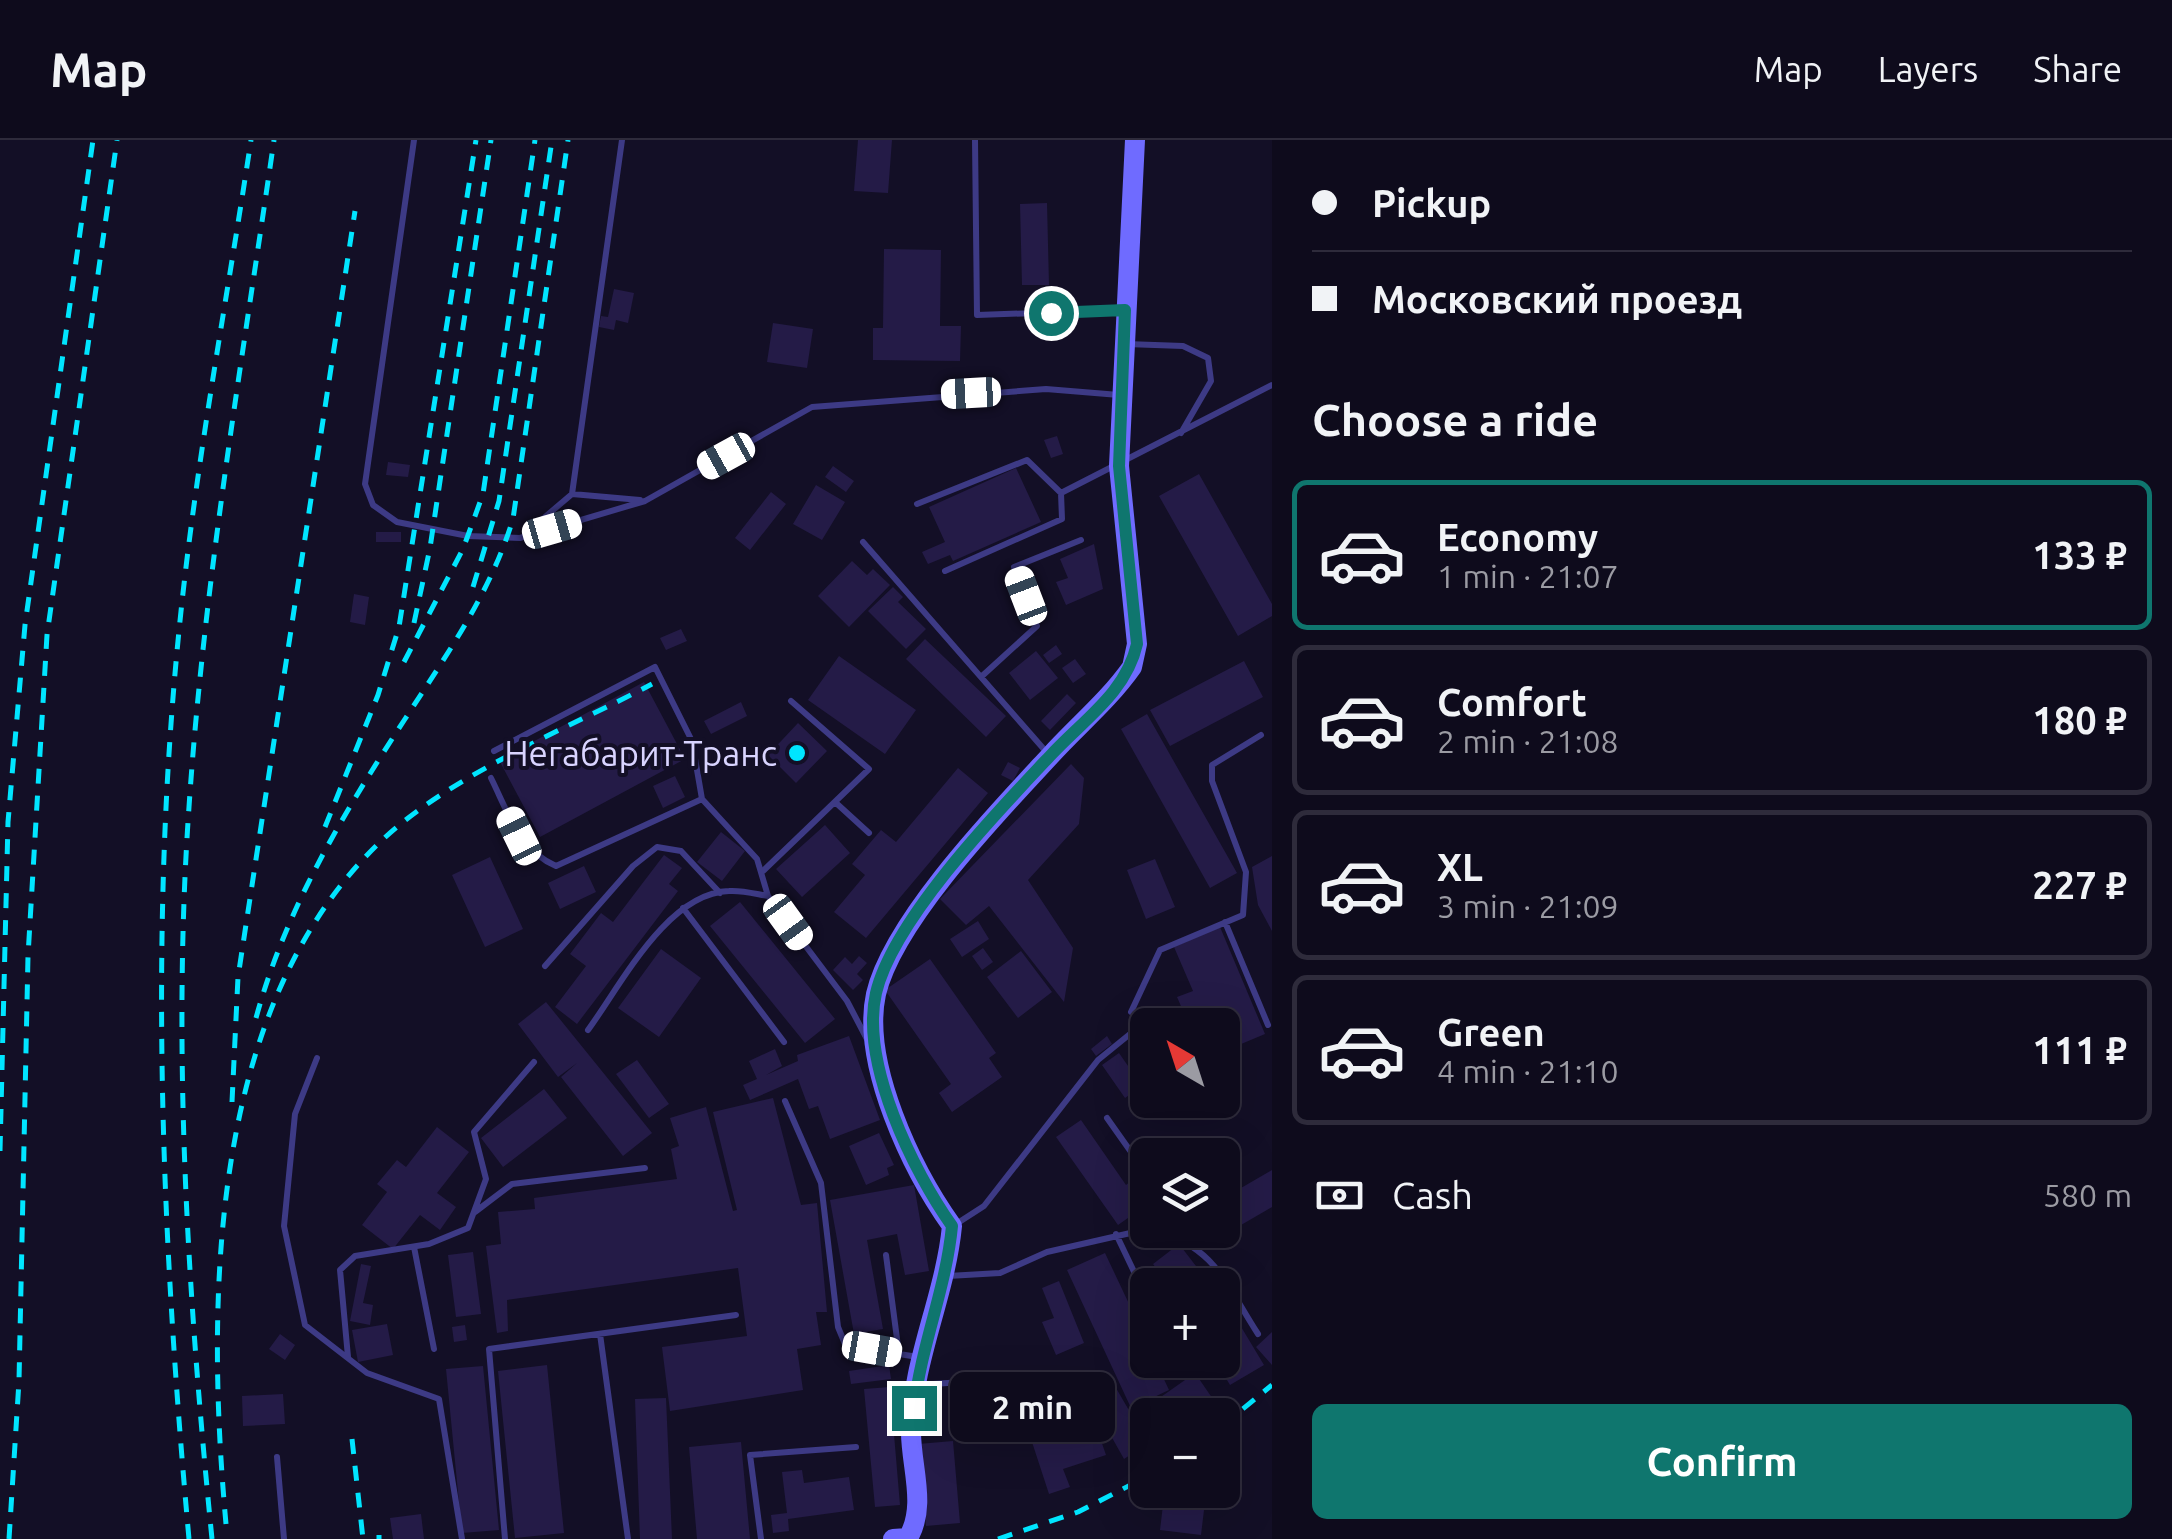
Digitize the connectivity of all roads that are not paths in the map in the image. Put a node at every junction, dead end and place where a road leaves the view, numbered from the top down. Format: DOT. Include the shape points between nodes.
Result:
graph roads {
  1 [pos="414,140"];
  2 [pos="622,140"];
  3 [pos="975,140"];
  4 [pos="1134,140"];
  5 [pos="1125,310"];
  6 [pos="1124,344"];
  7 [pos="1272,385"];
  8 [pos="1121,395"];
  9 [pos="1180,434"];
  10 [pos="1119,466"];
  11 [pos="1061,493"];
  12 [pos="572,494"];
  13 [pos="646,501"];
  14 [pos="917,504"];
  15 [pos="520,538"];
  16 [pos="1082,540"];
  17 [pos="863,542"];
  18 [pos="945,571"];
  19 [pos="981,677"];
  20 [pos="791,701"];
  21 [pos="1261,735"];
  22 [pos="494,751"];
  23 [pos="1050,756"];
  24 [pos="492,778"];
  25 [pos="702,799"];
  26 [pos="834,802"];
  27 [pos="869,833"];
  28 [pos="762,871"];
  29 [pos="720,893"];
  30 [pos="768,896"];
  31 [pos="683,908"];
  32 [pos="1225,922"];
  33 [pos="545,966"];
  34 [pos="1133,1008"];
  35 [pos="1268,1025"];
  36 [pos="588,1030"];
  37 [pos="1130,1034"];
  38 [pos="784,1042"];
  39 [pos="876,1056"];
  40 [pos="318,1058"];
  41 [pos="534,1062"];
  42 [pos="785,1101"];
  43 [pos="1106,1118"];
  44 [pos="1130,1151"];
  45 [pos="645,1168"];
  46 [pos="474,1212"];
  47 [pos="952,1226"];
  48 [pos="1130,1232"];
  49 [pos="1116,1234"];
  50 [pos="414,1247"];
  51 [pos="1198,1248"];
  52 [pos="886,1256"];
  53 [pos="1132,1268"];
  54 [pos="947,1276"];
  55 [pos="736,1315"];
  56 [pos="600,1334"];
  57 [pos="1258,1334"];
  58 [pos="434,1349"];
  59 [pos="909,1356"];
  60 [pos="348,1359"];
  61 [pos="1036,1376"];
  62 [pos="916,1385"];
  63 [pos="856,1447"];
  64 [pos="278,1457"];
  65 [pos="284,1539"];
  66 [pos="462,1539"];
  67 [pos="505,1539"];
  68 [pos="628,1539"];
  69 [pos="761,1539"];
  70 [pos="894,1539"];
  71 [pos="910,1539"];
  1 -- 15 [label="lane" via="365,484 373,505 397,522"];
  2 -- 12 [label="lane"];
  3 -- 5 [label="lane" via="977,315"];
  4 -- 5 [label="street"];
  5 -- 6 [label="street"];
  6 -- 8 [label="street"];
  6 -- 9 [label="lane" via="1183,346 1208,358 1211,381"];
  7 -- 9 [label="lane"];
  8 -- 10 [label="street"];
  8 -- 13 [label="lane" via="1046,389 812,407"];
  9 -- 10 [label="lane"];
  10 -- 11 [label="lane"];
  10 -- 23 [label="street" via="1137,644 1132,667"];
  11 -- 14 [label="lane" via="1027,460"];
  11 -- 18 [label="lane" via="1062,519"];
  12 -- 13 [label="lane"];
  12 -- 15 [label="lane"];
  13 -- 15 [label="lane"];
  16 -- 19 [label="lane" via="1014,567 1038,626"];
  17 -- 19 [label="lane"];
  19 -- 23 [label="lane"];
  20 -- 26 [label="lane" via="868,769"];
  21 -- 32 [label="lane" via="1212,765 1246,872 1243,914"];
  22 -- 25 [label="lane" via="654,667 692,742"];
  23 -- 39 [label="street" via="946,876 891,955 876,994"];
  24 -- 25 [label="lane" via="519,836 538,858 556,866"];
  25 -- 28 [label="lane"];
  26 -- 27 [label="lane"];
  26 -- 28 [label="lane"];
  28 -- 30 [label="lane"];
  29 -- 30 [label="lane"];
  29 -- 31 [label="lane"];
  29 -- 33 [label="lane" via="681,851 657,848 633,866"];
  30 -- 39 [label="lane" via="847,1001"];
  31 -- 36 [label="lane"];
  31 -- 38 [label="lane"];
  32 -- 34 [label="lane" via="1160,950"];
  32 -- 35 [label="lane"];
  37 -- 47 [label="lane" via="1098,1060 984,1206"];
  39 -- 47 [label="street" via="920,1181"];
  40 -- 60 [label="lane" via="296,1114 284,1226 305,1325"];
  41 -- 46 [label="lane" via="474,1132 486,1179"];
  42 -- 59 [label="lane" via="821,1183 845,1344"];
  43 -- 44 [label="lane"];
  45 -- 46 [label="lane" via="512,1184"];
  46 -- 50 [label="lane" via="468,1228"];
  47 -- 54 [label="street"];
  48 -- 49 [label="lane"];
  49 -- 53 [label="lane"];
  49 -- 54 [label="lane" via="1000,1273"];
  50 -- 58 [label="lane"];
  50 -- 60 [label="lane" via="355,1256 340,1270"];
  51 -- 57 [label="lane"];
  52 -- 59 [label="lane"];
  54 -- 59 [label="street"];
  55 -- 56 [label="lane"];
  56 -- 67 [label="lane" via="489,1350"];
  56 -- 68 [label="lane"];
  59 -- 62 [label="street"];
  60 -- 66 [label="lane" via="367,1373 440,1399"];
  61 -- 62 [label="lane"];
  62 -- 71 [label="street" via="918,1507"];
  63 -- 69 [label="lane" via="750,1455"];
  64 -- 65 [label="lane"];
  70 -- 71 [label="street"];
}
